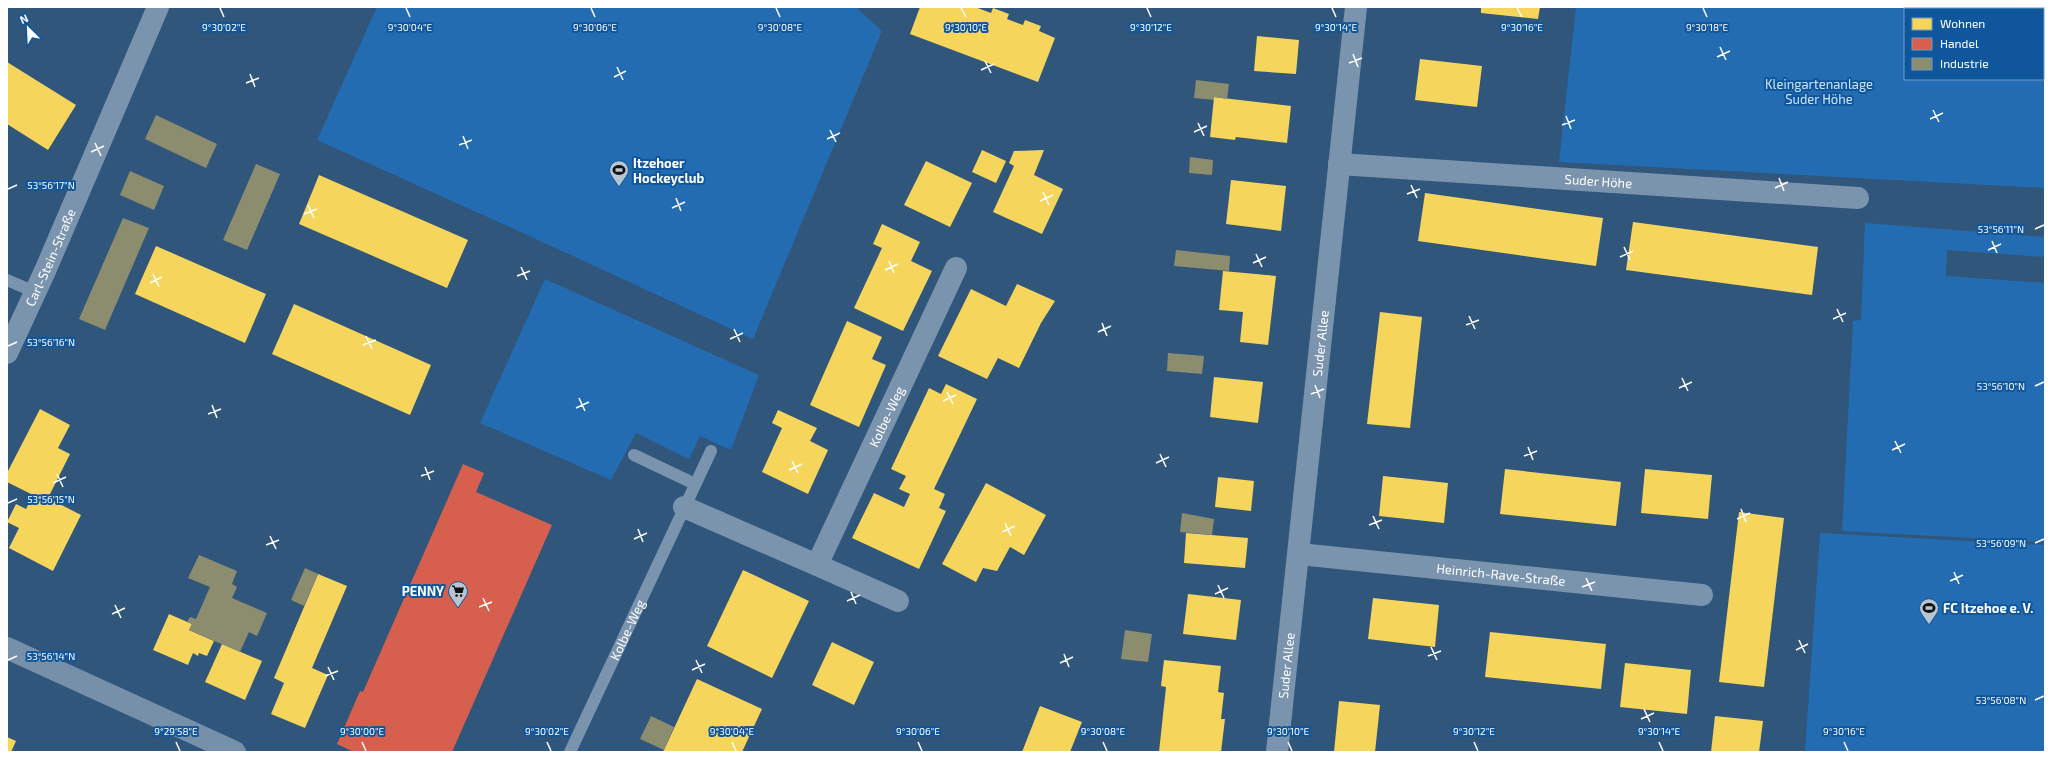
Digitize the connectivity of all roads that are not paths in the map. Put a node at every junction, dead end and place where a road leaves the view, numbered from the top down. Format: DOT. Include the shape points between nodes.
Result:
graph roads {
  1 [pos="158,7"];
  2 [pos="1356,7"];
  3 [pos="1339,164"];
  4 [pos="1858,198"];
  5 [pos="956,268"];
  6 [pos="7,280"];
  7 [pos="35,292"];
  8 [pos="7,353"];
  9 [pos="710,451"];
  10 [pos="634,454"];
  11 [pos="695,484"];
  12 [pos="684,507"];
  13 [pos="1299,554"];
  14 [pos="817,565"];
  15 [pos="1702,595"];
  16 [pos="898,601"];
  17 [pos="7,648"];
  18 [pos="234,752"];
  19 [pos="570,752"];
  20 [pos="1277,752"];
  1 -- 7 [label="street, Carl-Stein-Straße"];
  2 -- 3 [label="street, Suder Allee"];
  3 -- 4 [label="street, Suder Höhe"];
  3 -- 13 [label="street, Suder Allee"];
  5 -- 14 [label="street, Kolbe-Weg"];
  6 -- 7 [label="lane"];
  7 -- 8 [label="street, Carl-Stein-Straße"];
  9 -- 11 [label="lane, Kolbe-Weg"];
  10 -- 11 [label="lane"];
  11 -- 12 [label="lane, Kolbe-Weg"];
  12 -- 14 [label="street"];
  12 -- 19 [label="lane, Kolbe-Weg"];
  13 -- 15 [label="street, Heinrich-Rave-Straße"];
  13 -- 20 [label="street, Suder Allee"];
  14 -- 16 [label="street"];
  17 -- 18 [label="street"];
}
